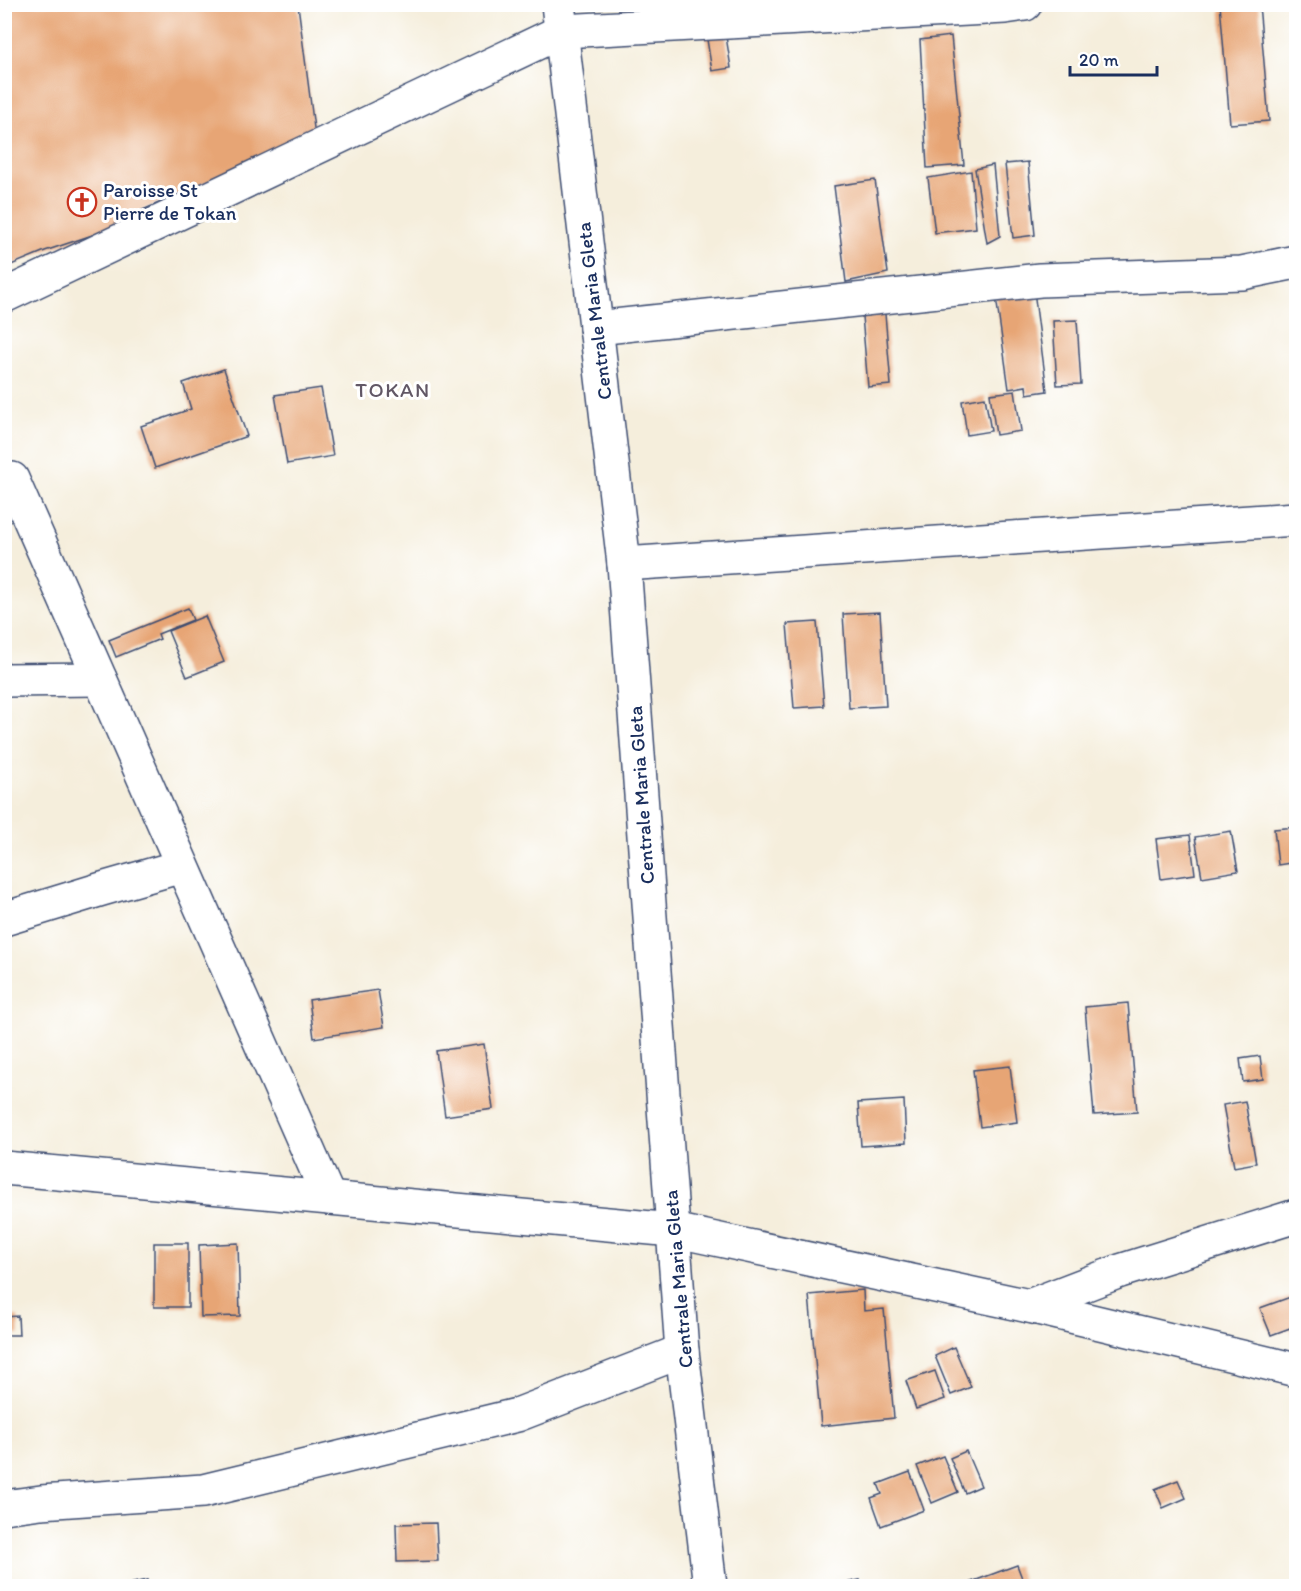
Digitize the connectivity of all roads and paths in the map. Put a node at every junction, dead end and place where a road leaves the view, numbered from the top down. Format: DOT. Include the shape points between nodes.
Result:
graph roads {
  1 [pos="1025,4"];
  2 [pos="560,18"];
  3 [pos="1296,262"];
  4 [pos="4,296"];
  5 [pos="596,328"];
  6 [pos="12,479"];
  7 [pos="1296,519"];
  8 [pos="624,564"];
  9 [pos="4,680"];
  10 [pos="100,680"];
  11 [pos="182,866"];
  12 [pos="4,919"];
  13 [pos="4,1168"];
  14 [pos="329,1198"];
  15 [pos="1296,1216"];
  16 [pos="673,1230"];
  17 [pos="1029,1306"];
  18 [pos="682,1351"];
  19 [pos="1296,1370"];
  20 [pos="4,1507"];
  21 [pos="710,1587"];
  1 -- 2 [label="street" via="993,8"];
  2 -- 4 [label="street"];
  2 -- 5 [label="street, Centrale Maria Gleta"];
  3 -- 5 [label="street" via="1242,273 1040,280"];
  5 -- 8 [label="street, Centrale Maria Gleta"];
  6 -- 10 [label="street"];
  7 -- 8 [label="street"];
  8 -- 16 [label="street, Centrale Maria Gleta"];
  9 -- 10 [label="street"];
  10 -- 11 [label="street"];
  11 -- 12 [label="street"];
  11 -- 14 [label="street"];
  13 -- 14 [label="street"];
  14 -- 16 [label="street"];
  15 -- 17 [label="street" via="1120,1271"];
  16 -- 17 [label="street"];
  16 -- 18 [label="street, Centrale Maria Gleta"];
  17 -- 19 [label="street"];
  18 -- 20 [label="street" via="517,1415 203,1491"];
  18 -- 21 [label="street, Centrale Maria Gleta"];
}
